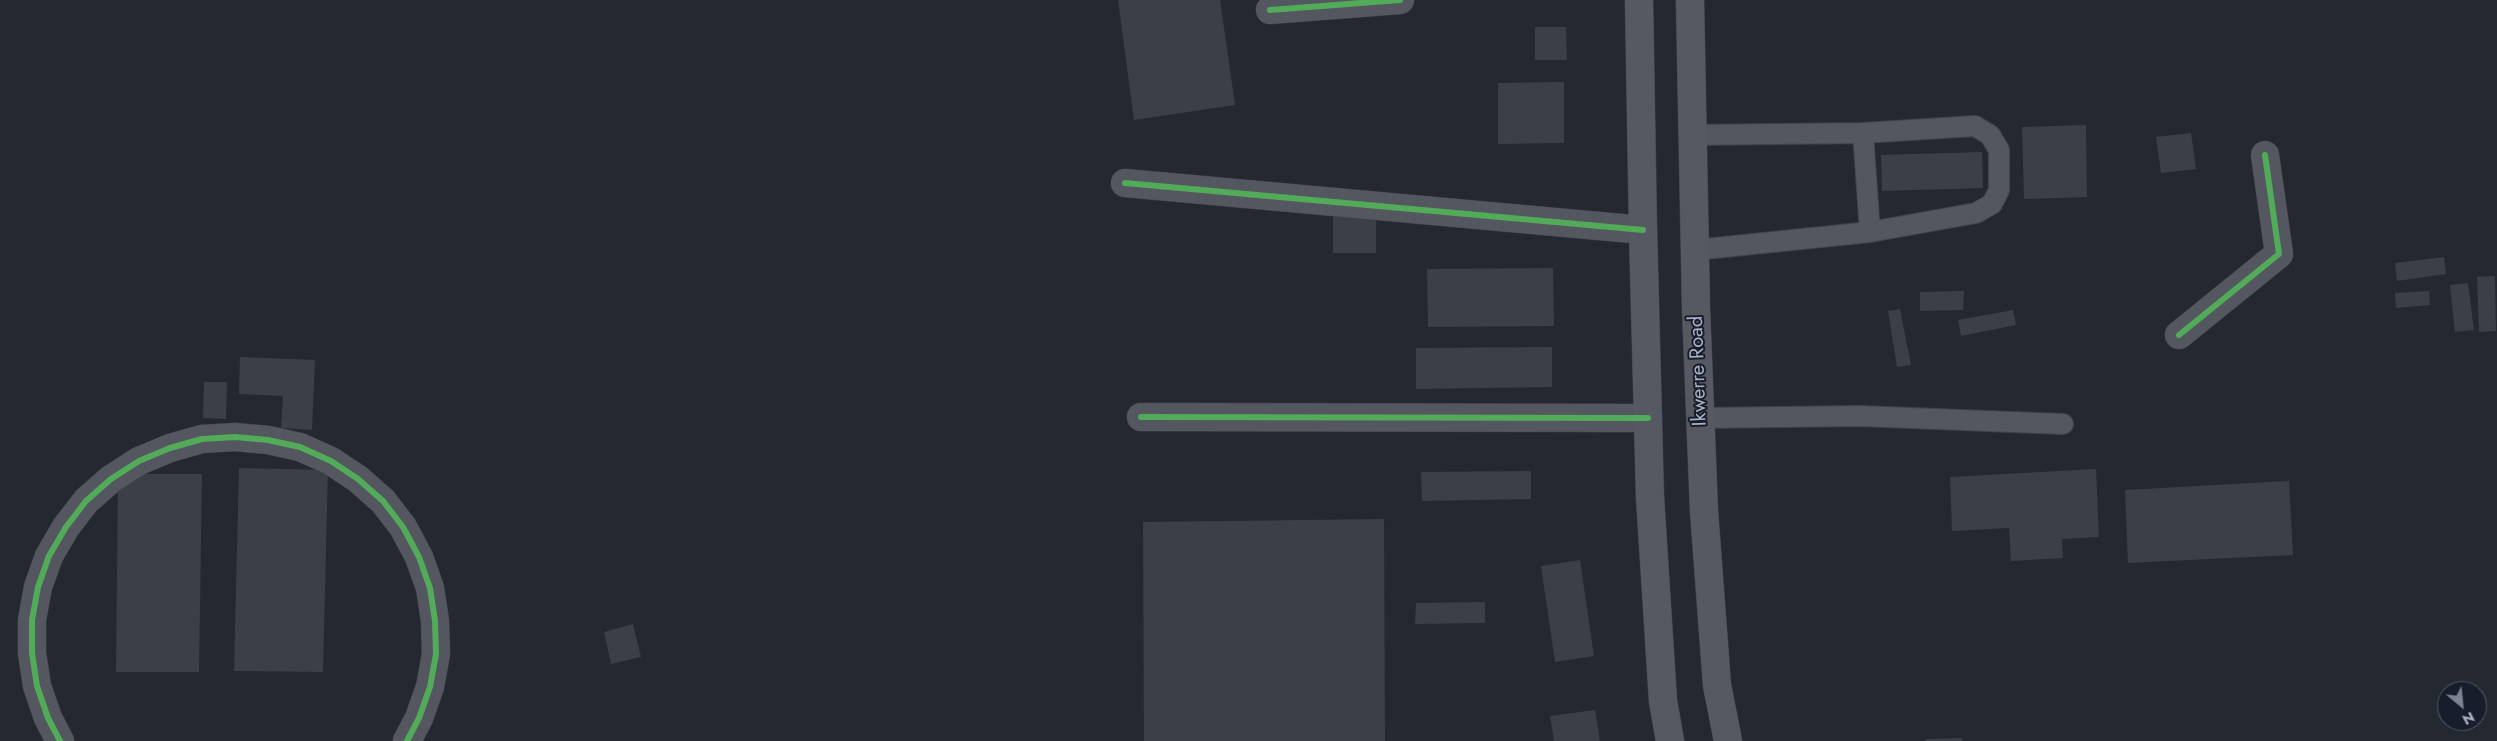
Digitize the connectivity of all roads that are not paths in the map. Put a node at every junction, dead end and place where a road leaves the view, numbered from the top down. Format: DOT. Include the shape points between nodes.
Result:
graph roads {
  1 [pos="1400,0"];
  2 [pos="1639,0"];
  3 [pos="1690,0"];
  4 [pos="1270,10"];
  5 [pos="1863,132"];
  6 [pos="1692,134"];
  7 [pos="2266,155"];
  8 [pos="1126,182"];
  9 [pos="1642,230"];
  10 [pos="1870,232"];
  11 [pos="1695,250"];
  12 [pos="2179,335"];
  13 [pos="1141,417"];
  14 [pos="1648,418"];
  15 [pos="1701,418"];
  16 [pos="2063,424"];
  17 [pos="60,741"];
  18 [pos="407,741"];
  19 [pos="1670,741"];
  20 [pos="1728,741"];
  1 -- 4 [label="street"];
  2 -- 9 [label="main road"];
  3 -- 6 [label="main road, Ikwerre Road"];
  5 -- 6 [label="lane"];
  5 -- 10 [label="lane"];
  5 -- 10 [label="lane" via="1975,126 1990,135 1999,150 2000,190 1992,204 1976,213"];
  6 -- 11 [label="main road, Ikwerre Road"];
  7 -- 12 [label="street" via="2279,254"];
  8 -- 9 [label="street"];
  9 -- 14 [label="main road"];
  10 -- 11 [label="lane"];
  11 -- 15 [label="main road, Ikwerre Road"];
  13 -- 14 [label="street"];
  14 -- 19 [label="main road" via="1663,701"];
  15 -- 16 [label="lane" via="1860,416"];
  15 -- 20 [label="main road, Ikwerre Road" via="1704,511 1717,685"];
  17 -- 18 [label="street" via="37,686 32,620 38,587 66,527 86,501 139,461 170,448 202,440 235,437 268,440 300,448 331,461 383,501 403,527 430,588 436,654 430,687"];
}
